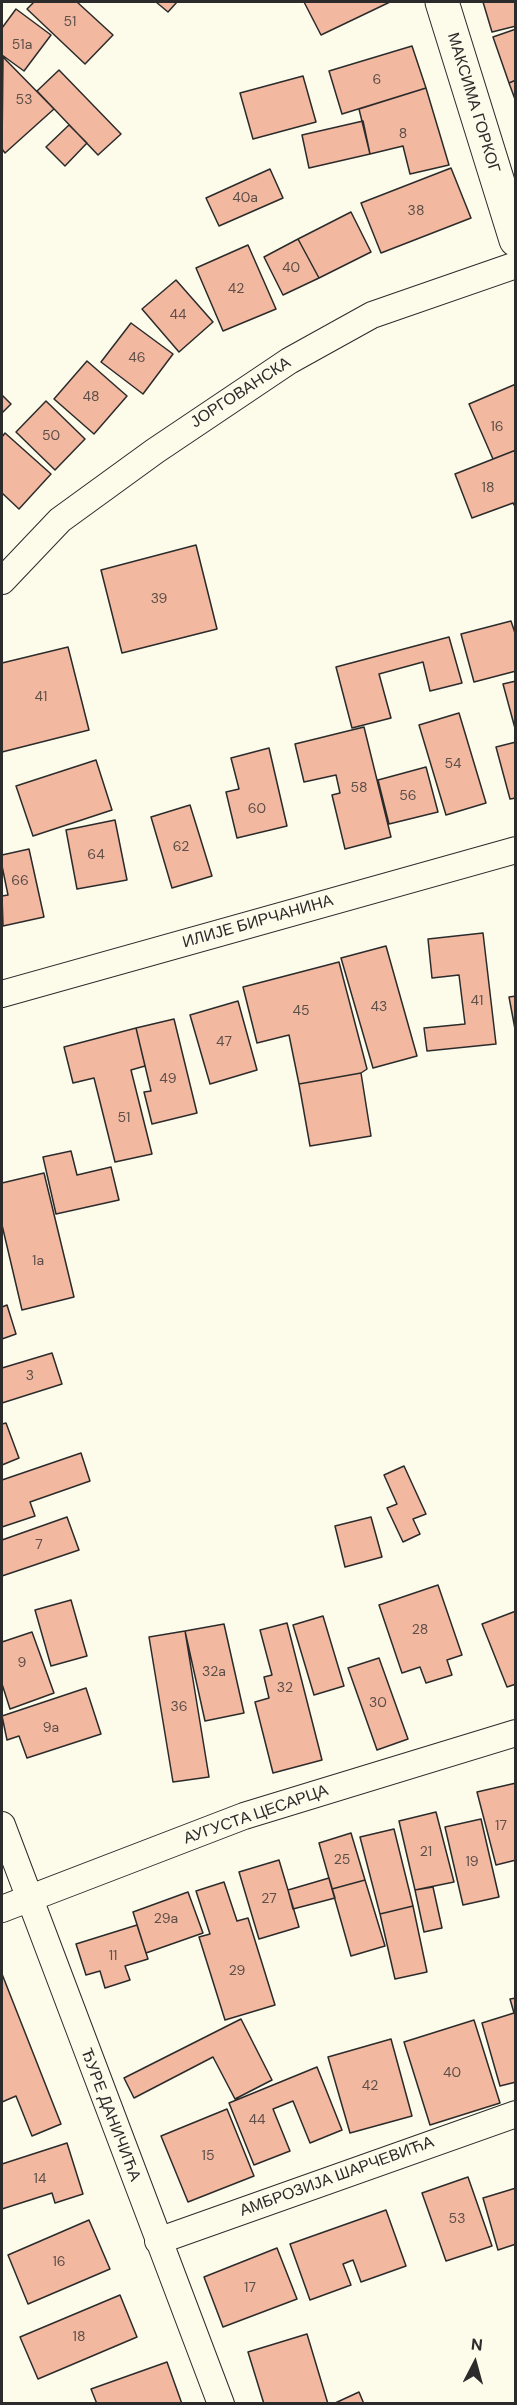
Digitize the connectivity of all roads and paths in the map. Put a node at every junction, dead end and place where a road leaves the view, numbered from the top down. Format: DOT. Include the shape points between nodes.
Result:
graph roads {
  1 [pos="442,2"];
  2 [pos="516,240"];
  3 [pos="516,265"];
  4 [pos="2,581"];
  5 [pos="516,850"];
  6 [pos="2,994"];
  7 [pos="516,1733"];
  8 [pos="2,1825"];
  9 [pos="28,1900"];
  10 [pos="2,1909"];
  11 [pos="516,2114"];
  12 [pos="158,2241"];
  13 [pos="221,2403"];
  1 -- 2 [label="street, МАКСИМА ГОРКОГ"];
  3 -- 4 [label="street, ЈОРГОВАНСКА" via="372,315 289,361 174,437 60,520"];
  5 -- 6 [label="street, ИЛИЈЕ БИРЧАНИНА"];
  7 -- 9 [label="street, АУГУСТА ЦЕСАРЦА" via="244,1816"];
  8 -- 9 [label="street, ЂУРЕ ДАНИЧИЋА"];
  9 -- 10 [label="street, АУГУСТА ЦЕСАРЦА"];
  9 -- 12 [label="street, ЂУРЕ ДАНИЧИЋА"];
  11 -- 12 [label="street, АМБРОЗИЈА ШАРЧЕВИЋА"];
  12 -- 13 [label="street, ЂУРЕ ДАНИЧИЋА"];
}
